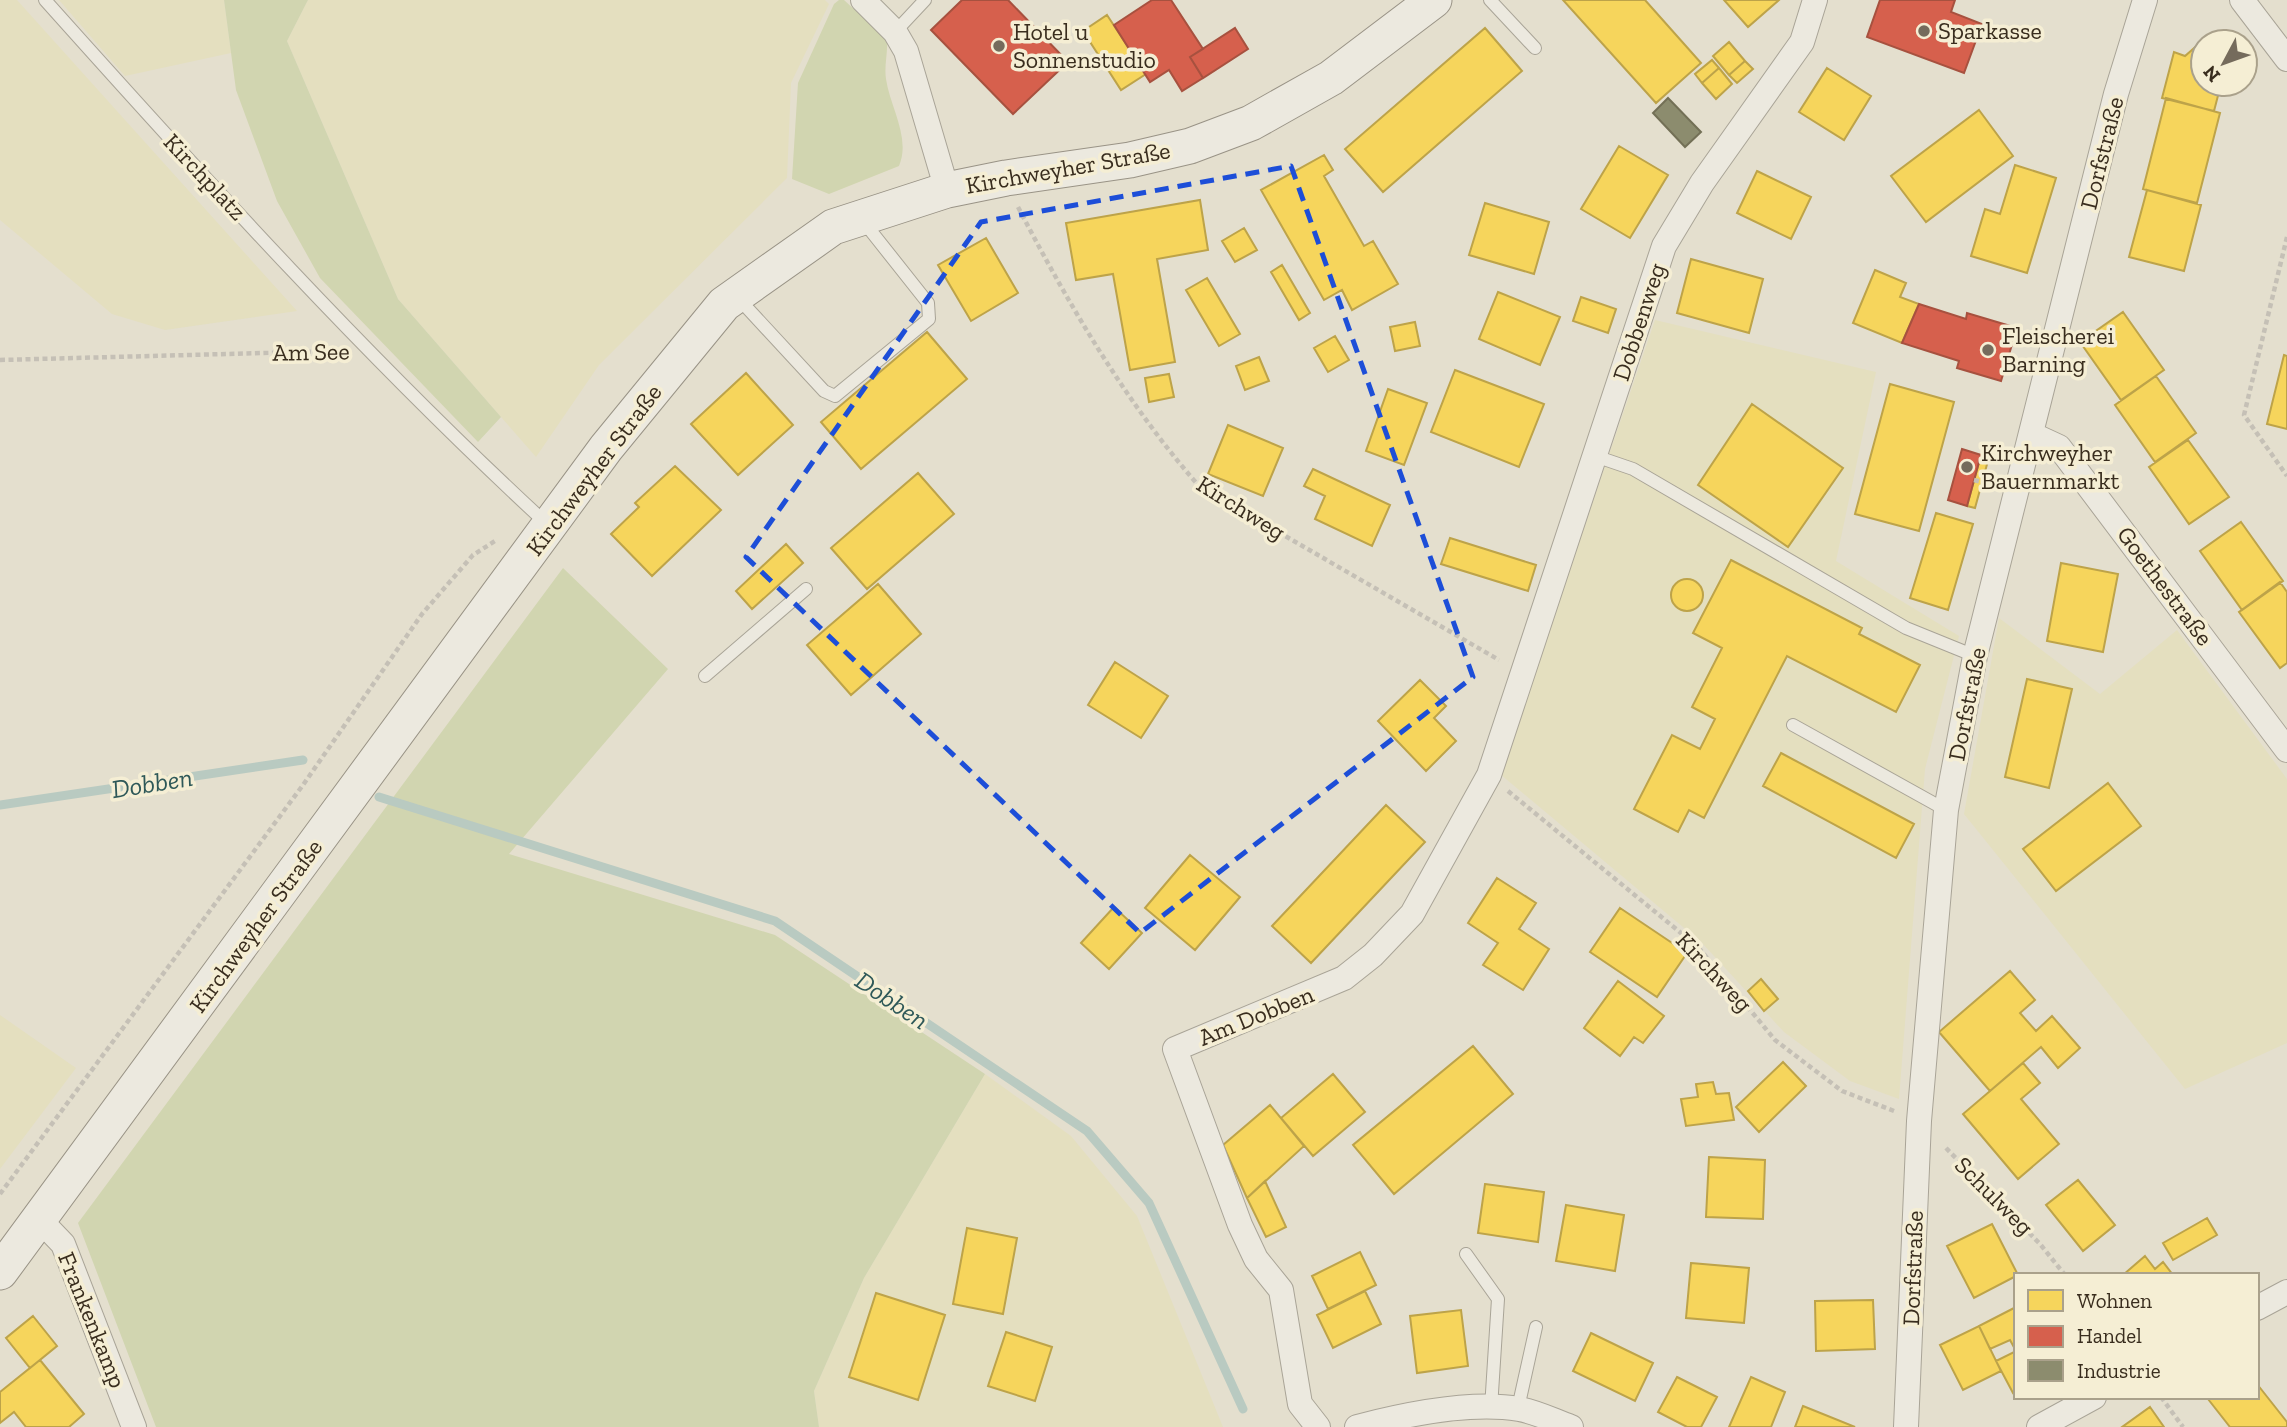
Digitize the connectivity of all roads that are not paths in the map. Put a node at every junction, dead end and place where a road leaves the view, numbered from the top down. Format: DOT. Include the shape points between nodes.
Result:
graph roads {
  1 [pos="45,0"];
  2 [pos="863,0"];
  3 [pos="925,0"];
  4 [pos="1434,0"];
  5 [pos="1490,0"];
  6 [pos="1815,0"];
  7 [pos="2145,0"];
  8 [pos="2242,0"];
  9 [pos="895,32"];
  10 [pos="1535,48"];
  11 [pos="2287,59"];
  12 [pos="947,190"];
  13 [pos="861,219"];
  14 [pos="735,296"];
  15 [pos="369,351"];
  16 [pos="2033,435"];
  17 [pos="1595,456"];
  18 [pos="539,517"];
  19 [pos="806,589"];
  20 [pos="1975,656"];
  21 [pos="1524,675"];
  22 [pos="705,677"];
  23 [pos="1793,725"];
  24 [pos="2287,750"];
  25 [pos="1946,810"];
  26 [pos="39,1219"];
  27 [pos="1466,1254"];
  28 [pos="0,1272"];
  29 [pos="2287,1292"];
  30 [pos="2259,1307"];
  31 [pos="1536,1327"];
  32 [pos="2090,1399"];
  33 [pos="1491,1408"];
  34 [pos="1518,1408"];
  35 [pos="134,1427"];
  36 [pos="1318,1427"];
  37 [pos="1357,1427"];
  38 [pos="1571,1427"];
  39 [pos="1906,1427"];
  40 [pos="2039,1427"];
  1 -- 15 [label="lane, Kirchplatz"];
  2 -- 9 [label="street"];
  3 -- 9 [label="lane"];
  4 -- 12 [label="main road, Kirchweyher Straße" via="1331,78 1251,123 1190,146 1009,197"];
  5 -- 10 [label="lane"];
  6 -- 17 [label="street, Dobbenweg" via="1802,42 1702,183 1664,246"];
  7 -- 16 [label="street, Dorfstraße" via="2116,94"];
  8 -- 11 [label="street"];
  9 -- 12 [label="street" via="906,51"];
  12 -- 13 [label="main road, Kirchweyher Straße"];
  13 -- 14 [label="main road, Kirchweyher Straße" via="833,227"];
  13 -- 14 [label="lane" via="928,303 929,319 835,396 824,391"];
  14 -- 18 [label="main road, Kirchweyher Straße" via="606,448"];
  15 -- 18 [label="lane, Am See"];
  16 -- 20 [label="street, Dorfstraße"];
  16 -- 24 [label="street, Goethestraße" via="2059,447"];
  17 -- 20 [label="lane" via="1633,469 1906,628"];
  17 -- 21 [label="street, Dobbenweg"];
  18 -- 26 [label="main road, Kirchweyher Straße"];
  19 -- 22 [label="lane"];
  20 -- 25 [label="street, Dorfstraße"];
  21 -- 36 [label="street, Am Dobben" via="1489,775 1412,914 1344,978 1175,1049 1240,1226 1256,1259 1281,1290 1300,1404"];
  23 -- 25 [label="lane"];
  25 -- 39 [label="street, Dorfstraße" via="1919,1121"];
  26 -- 28 [label="main road, Kirchweyher Straße"];
  26 -- 35 [label="street, Frankenkamp" via="63,1244"];
  27 -- 33 [label="lane" via="1498,1299"];
  29 -- 30 [label="street"];
  31 -- 34 [label="lane"];
  32 -- 40 [label="street"];
  33 -- 34 [label="street"];
  33 -- 37 [label="street" via="1388,1419"];
  34 -- 38 [label="street"];
}
